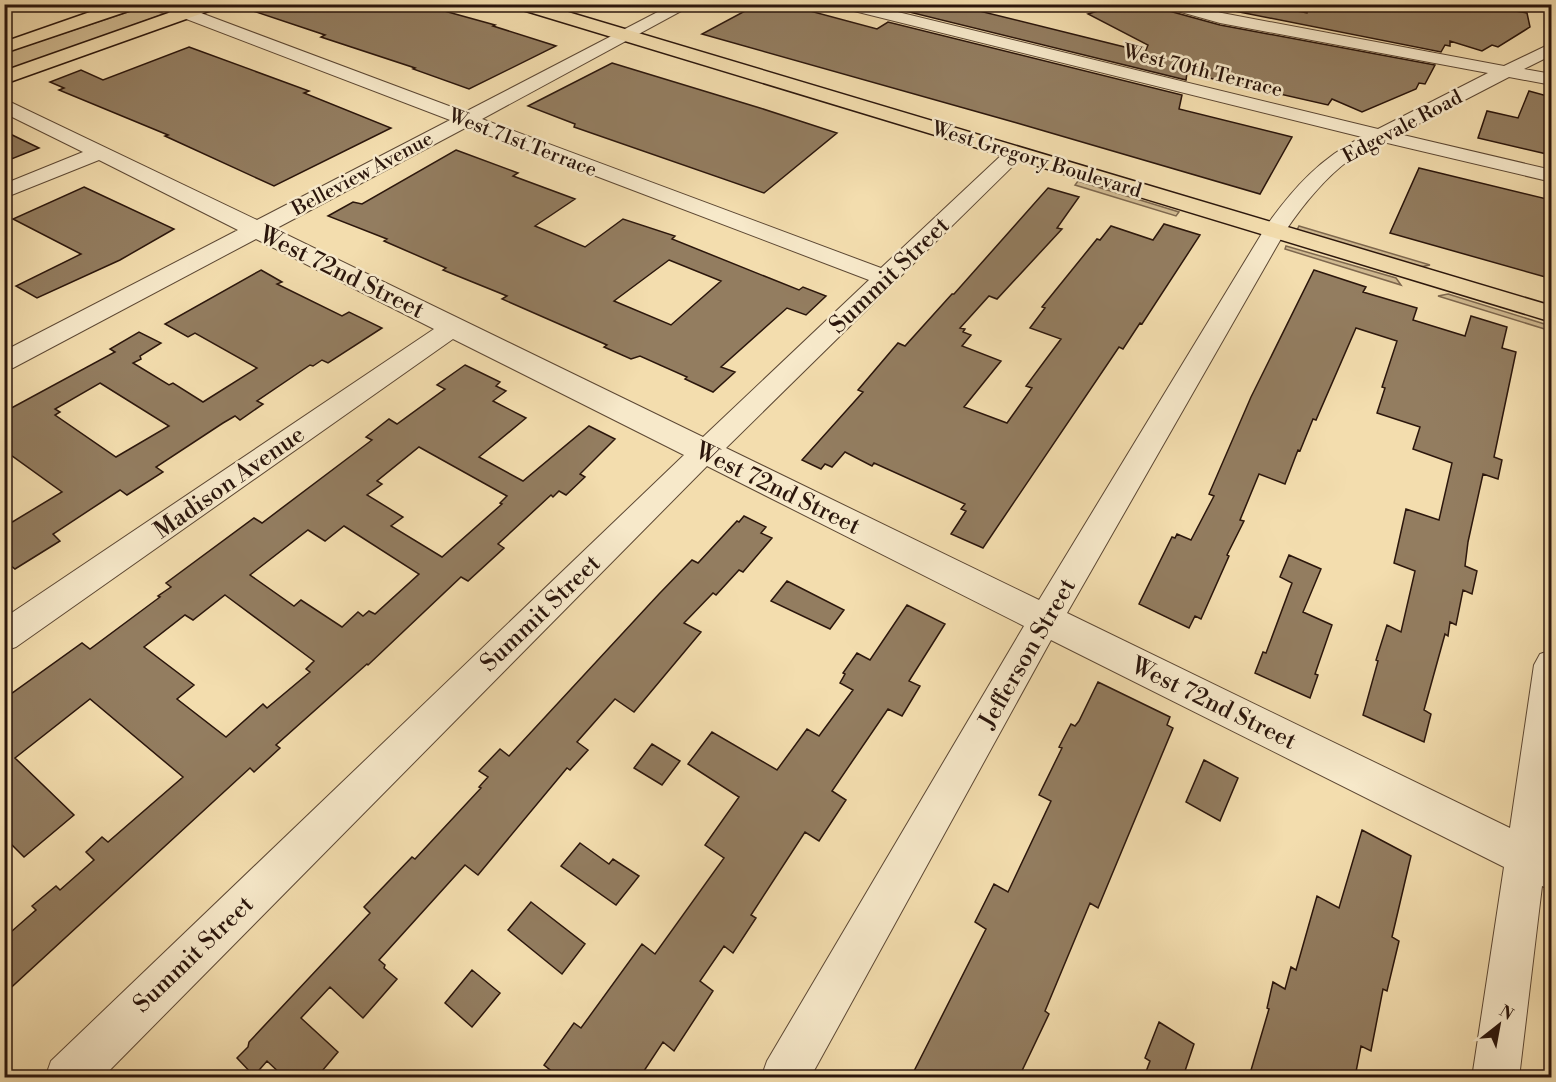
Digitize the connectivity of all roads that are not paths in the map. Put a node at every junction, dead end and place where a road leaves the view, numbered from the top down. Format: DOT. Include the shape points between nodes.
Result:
graph roads {
  1 [pos="131,4"];
  2 [pos="161,4"];
  3 [pos="211,4"];
  4 [pos="522,4"];
  5 [pos="686,4"];
  6 [pos="844,4"];
  7 [pos="1169,4"];
  8 [pos="185,14"];
  9 [pos="624,36"];
  10 [pos="4,48"];
  11 [pos="1551,48"];
  12 [pos="1509,71"];
  13 [pos="4,78"];
  14 [pos="1551,80"];
  15 [pos="4,105"];
  16 [pos="464,120"];
  17 [pos="1381,136"];
  18 [pos="98,153"];
  19 [pos="1015,153"];
  20 [pos="1551,176"];
  21 [pos="4,192"];
  22 [pos="255,229"];
  23 [pos="1275,230"];
  24 [pos="886,278"];
  25 [pos="1551,314"];
  26 [pos="453,327"];
  27 [pos="4,362"];
  28 [pos="704,452"];
  29 [pos="1046,620"];
  30 [pos="4,636"];
  31 [pos="1551,665"];
  32 [pos="1538,864"];
  33 [pos="68,1077"];
  34 [pos="784,1077"];
  35 [pos="1495,1077"];
  1 -- 10 [label="main road"];
  2 -- 8 [label="street, West 71st Terrace"];
  3 -- 8 [label="main road"];
  4 -- 9 [label="main road, West Gregory Boulevard"];
  5 -- 9 [label="street, Belleview Avenue"];
  6 -- 17 [label="street, West 70th Terrace"];
  7 -- 12 [label="street" via="1220,18"];
  8 -- 13 [label="main road"];
  8 -- 16 [label="street, West 71st Terrace"];
  9 -- 16 [label="street, Belleview Avenue"];
  9 -- 19 [label="main road, West Gregory Boulevard"];
  11 -- 12 [label="street, Edgevale Road"];
  12 -- 14 [label="street"];
  12 -- 17 [label="street, Edgevale Road"];
  15 -- 18 [label="street, West 72nd Street"];
  16 -- 22 [label="street, Belleview Avenue"];
  16 -- 24 [label="street, West 71st Terrace"];
  17 -- 20 [label="street, West 70th Terrace"];
  17 -- 23 [label="street, Edgevale Road" via="1343,155 1318,176"];
  18 -- 21 [label="street"];
  18 -- 22 [label="street, West 72nd Street"];
  19 -- 23 [label="main road, West Gregory Boulevard"];
  19 -- 24 [label="street, Summit Street"];
  22 -- 26 [label="street, West 72nd Street"];
  22 -- 27 [label="street, Belleview Avenue"];
  23 -- 25 [label="main road, West Gregory Boulevard"];
  23 -- 29 [label="street, Jefferson Street"];
  24 -- 28 [label="street, Summit Street"];
  26 -- 28 [label="street, West 72nd Street"];
  26 -- 30 [label="street, Madison Avenue"];
  28 -- 29 [label="street, West 72nd Street"];
  28 -- 33 [label="street, Summit Street"];
  29 -- 32 [label="street, West 72nd Street"];
  29 -- 34 [label="street, Jefferson Street"];
  31 -- 32 [label="street"];
  32 -- 35 [label="street"];
}
